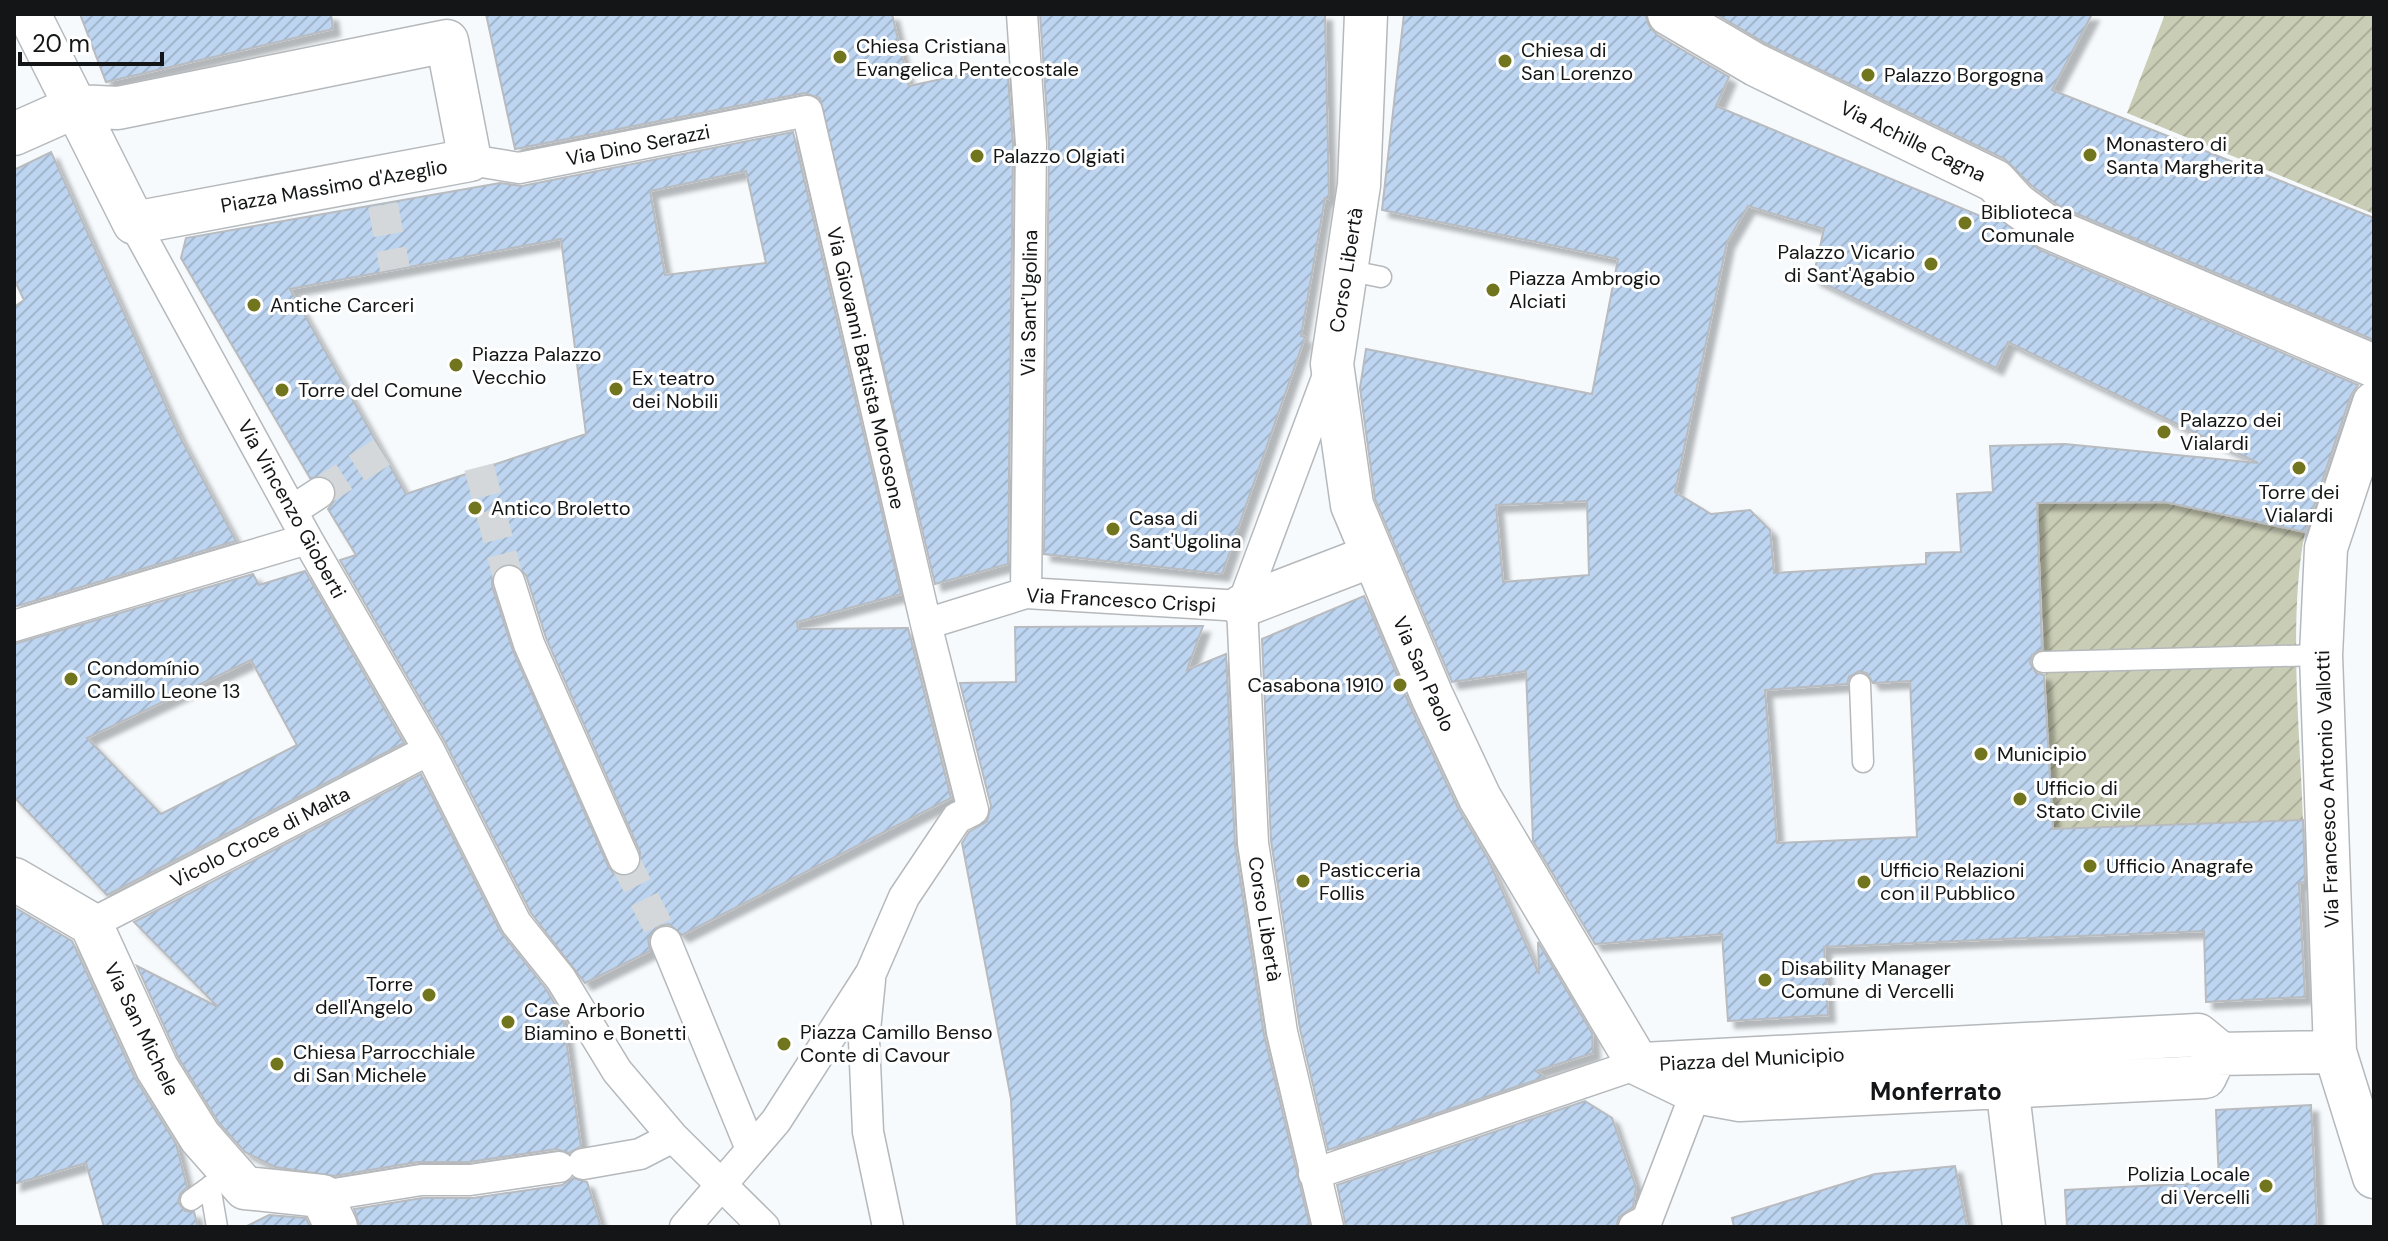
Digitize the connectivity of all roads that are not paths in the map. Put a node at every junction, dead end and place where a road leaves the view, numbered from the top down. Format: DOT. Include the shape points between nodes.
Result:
graph roads {
  1 [pos="29,14"];
  2 [pos="1022,14"];
  3 [pos="1366,14"];
  4 [pos="1669,14"];
  5 [pos="444,28"];
  6 [pos="77,106"];
  7 [pos="807,111"];
  8 [pos="14,134"];
  9 [pos="470,160"];
  10 [pos="134,223"];
  11 [pos="1332,364"];
  12 [pos="2374,366"];
  13 [pos="2374,403"];
  14 [pos="319,493"];
  15 [pos="293,510"];
  16 [pos="307,539"];
  17 [pos="1372,556"];
  18 [pos="509,581"];
  19 [pos="1026,593"];
  20 [pos="1242,606"];
  21 [pos="926,624"];
  22 [pos="14,626"];
  23 [pos="2321,655"];
  24 [pos="2043,662"];
  25 [pos="1860,684"];
  26 [pos="429,750"];
  27 [pos="1863,762"];
  28 [pos="624,859"];
  29 [pos="14,879"];
  30 [pos="91,924"];
  31 [pos="666,942"];
  32 [pos="871,973"];
  33 [pos="2335,1052"];
  34 [pos="2216,1054"];
  35 [pos="1638,1064"];
  36 [pos="2007,1085"];
  37 [pos="1696,1092"];
  38 [pos="673,1137"];
  39 [pos="751,1149"];
  40 [pos="1314,1174"];
  41 [pos="2374,1177"];
  42 [pos="220,1179"];
  43 [pos="720,1186"];
  44 [pos="191,1200"];
  45 [pos="329,1212"];
  46 [pos="217,1227"];
  47 [pos="685,1227"];
  48 [pos="764,1227"];
  49 [pos="888,1227"];
  50 [pos="1328,1227"];
  51 [pos="1634,1227"];
  52 [pos="2024,1227"];
  1 -- 6 [label="street, Via Vincenzo Gioberti"];
  2 -- 19 [label="street, Via Sant'Ugolina" via="1031,144"];
  3 -- 11 [label="street, Corso Libertà" via="1359,185 1364,274"];
  4 -- 12 [label="street, Via Achille Cagna" via="1756,65 1995,181 2049,228"];
  5 -- 6 [label="street, Piazza Massimo d'Azeglio" via="118,108"];
  5 -- 9 [label="street, Piazza Massimo d'Azeglio"];
  6 -- 8 [label="street"];
  6 -- 10 [label="street, Via Vincenzo Gioberti"];
  7 -- 9 [label="street, Via Dino Serazzi" via="519,168"];
  7 -- 21 [label="street, Via Giovanni Battista Morosone"];
  9 -- 10 [label="street, Piazza Massimo d'Azeglio" via="381,191"];
  10 -- 15 [label="street, Via Vincenzo Gioberti"];
  11 -- 17 [label="street, Via San Paolo" via="1352,505"];
  11 -- 20 [label="street, Corso Libertà"];
  13 -- 23 [label="street, Via Francesco Antonio Vallotti" via="2326,548"];
  14 -- 15 [label="street"];
  15 -- 16 [label="street, Via Vincenzo Gioberti"];
  16 -- 22 [label="street"];
  16 -- 26 [label="street, Via Vincenzo Gioberti"];
  17 -- 20 [label="street"];
  17 -- 35 [label="street, Via San Paolo" via="1480,798"];
  18 -- 28 [label="street" via="529,644"];
  19 -- 20 [label="street, Via Francesco Crispi"];
  19 -- 21 [label="street, Via Francesco Crispi"];
  20 -- 40 [label="street, Corso Libertà" via="1253,843 1282,1032"];
  21 -- 32 [label="street" via="973,810 957,818 904,897"];
  23 -- 24 [label="lane"];
  23 -- 33 [label="street, Via Francesco Antonio Vallotti"];
  25 -- 27 [label="lane"];
  26 -- 30 [label="street, Vicolo Croce di Malta"];
  26 -- 38 [label="street, Via Vincenzo Gioberti" via="516,923 617,1071"];
  29 -- 30 [label="street"];
  30 -- 42 [label="street, Via San Michele" via="157,1068"];
  31 -- 39 [label="street"];
  32 -- 39 [label="street" via="776,1121"];
  32 -- 49 [label="street" via="864,1040 868,1132"];
  33 -- 34 [label="street"];
  33 -- 41 [label="street, Via Francesco Antonio Vallotti"];
  34 -- 35 [label="street, Piazza del Municipio" via="2198,1035"];
  34 -- 36 [label="street, Piazza del Municipio" via="2205,1077"];
  35 -- 37 [label="street, Piazza del Municipio"];
  35 -- 40 [label="street"];
  36 -- 37 [label="street, Piazza del Municipio" via="1740,1100"];
  36 -- 52 [label="street"];
  37 -- 51 [label="street" via="1647,1220"];
  38 -- 43 [label="street"];
  38 -- 45 [label="street" via="640,1154 470,1180 421,1180"];
  39 -- 43 [label="street"];
  40 -- 50 [label="street, Corso Libertà"];
  42 -- 44 [label="lane"];
  42 -- 45 [label="street, Via San Michele"];
  42 -- 46 [label="lane"];
  43 -- 47 [label="street"];
  43 -- 48 [label="street"];
}
